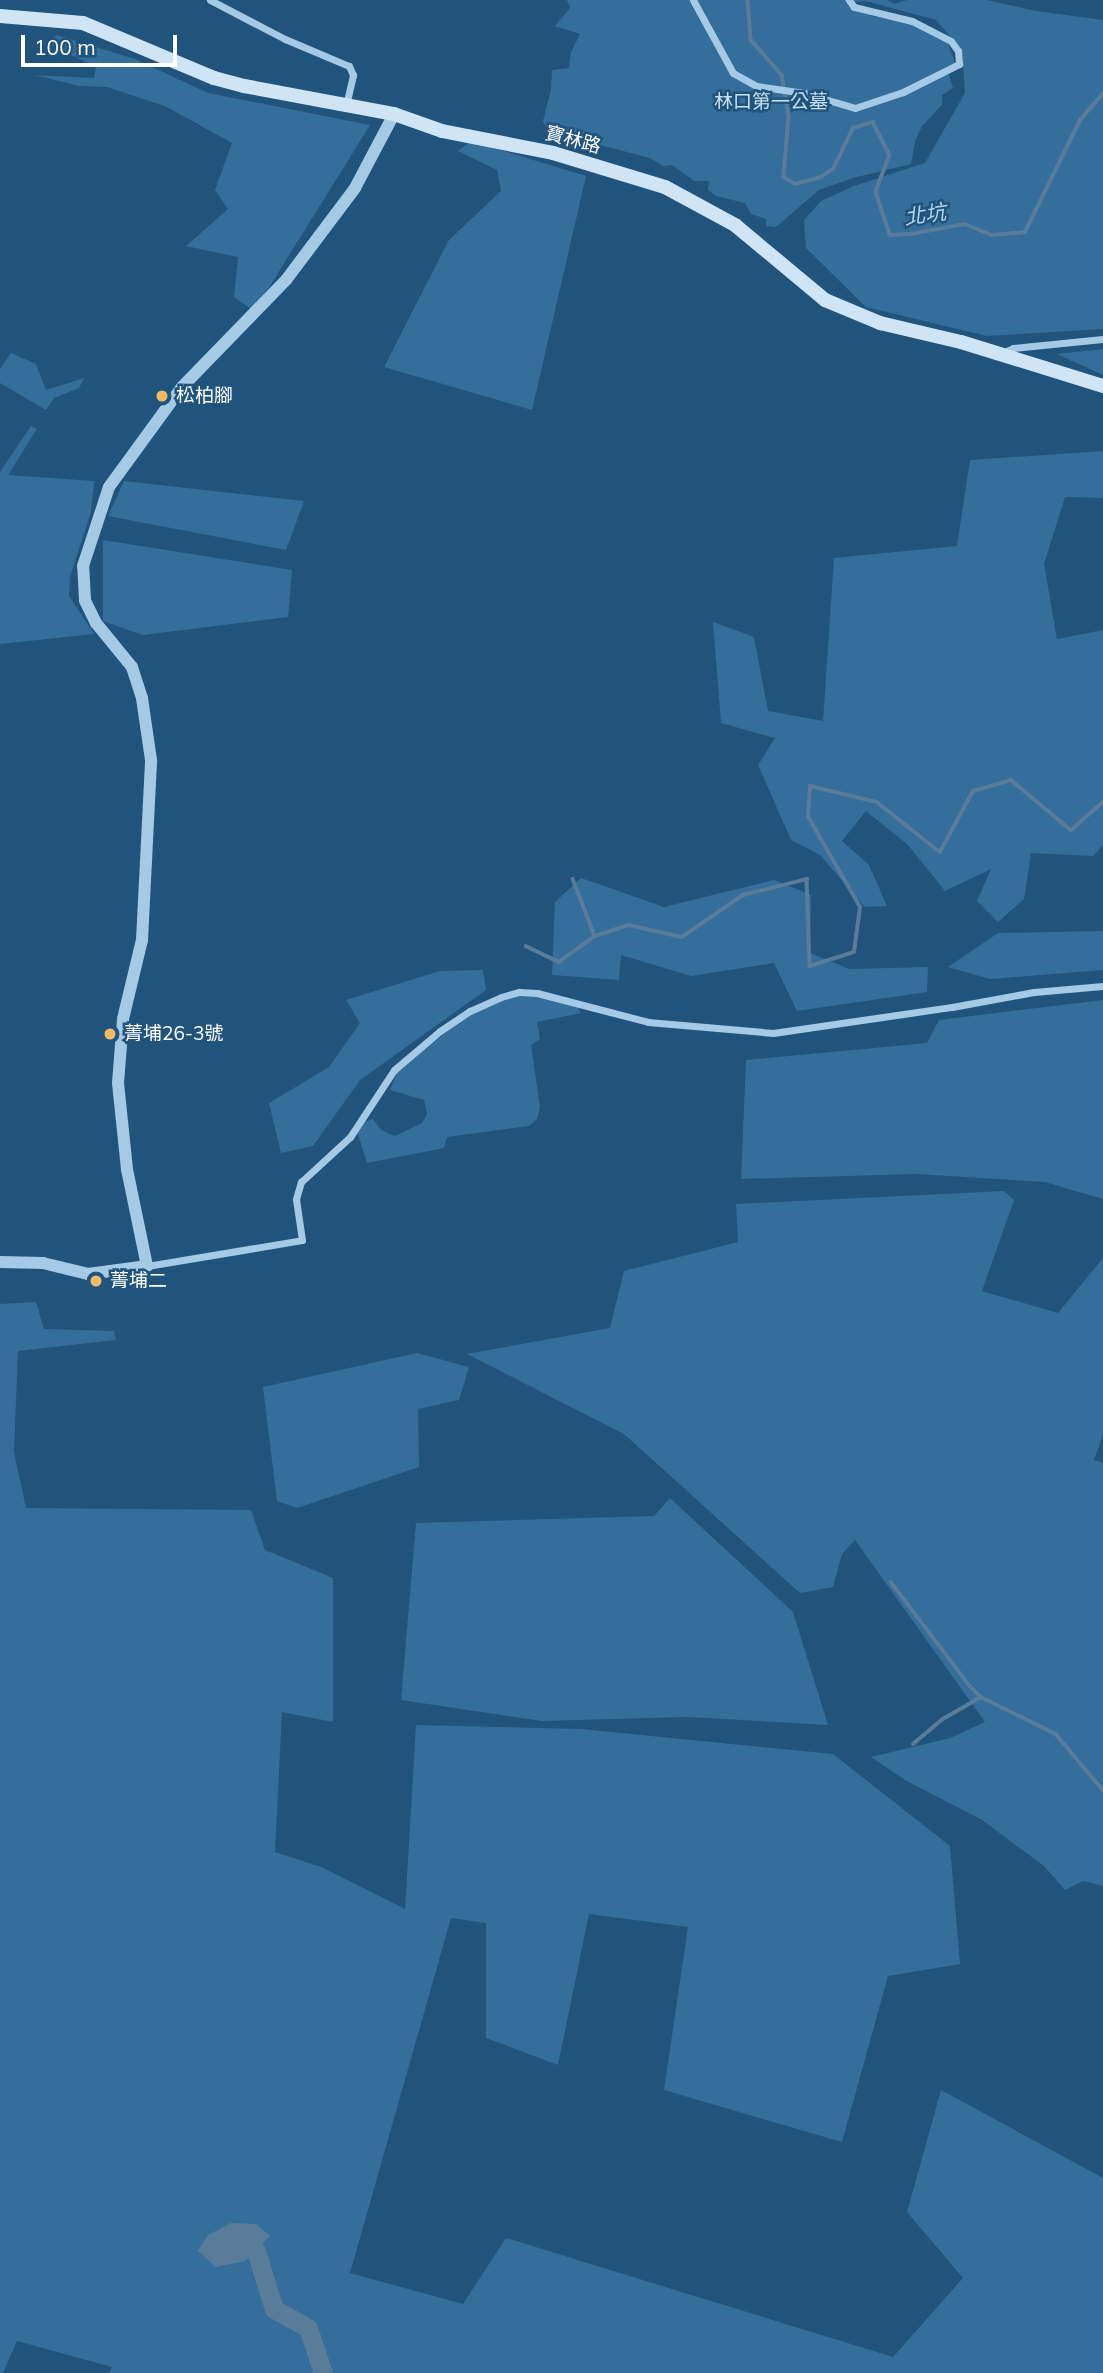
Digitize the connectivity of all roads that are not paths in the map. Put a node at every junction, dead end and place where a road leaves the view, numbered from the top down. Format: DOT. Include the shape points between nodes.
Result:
graph roads {
  1 [pos="210,0"];
  2 [pos="693,0"];
  3 [pos="849,0"];
  4 [pos="0,16"];
  5 [pos="346,105"];
  6 [pos="394,114"];
  7 [pos="1103,339"];
  8 [pos="1001,354"];
  9 [pos="1103,386"];
  10 [pos="1103,986"];
  11 [pos="0,1262"];
  12 [pos="147,1266"];
  1 -- 5 [label="street" via="349,66 353,75"];
  2 -- 3 [label="street" via="733,73 756,86 855,108 903,92 959,64 951,41 912,21 854,7"];
  4 -- 5 [label="main road, 寶林路" via="83,23 214,78"];
  5 -- 6 [label="main road, 寶林路"];
  6 -- 8 [label="main road, 寶林路" via="442,131 552,153 665,187 735,225 825,300 880,323"];
  6 -- 12 [label="street" via="355,188 286,280 182,387 109,487 83,566 85,600 96,623 132,667 142,698 151,760 142,940 123,1019 118,1083 127,1169"];
  7 -- 8 [label="street" via="1013,348"];
  8 -- 9 [label="main road, 寶林路"];
  10 -- 12 [label="street" via="1034,992 773,1033 648,1022 537,993 501,997 440,1031 394,1070 350,1137 301,1182 296,1199 302,1240"];
  11 -- 12 [label="street" via="43,1263 88,1274"];
}
